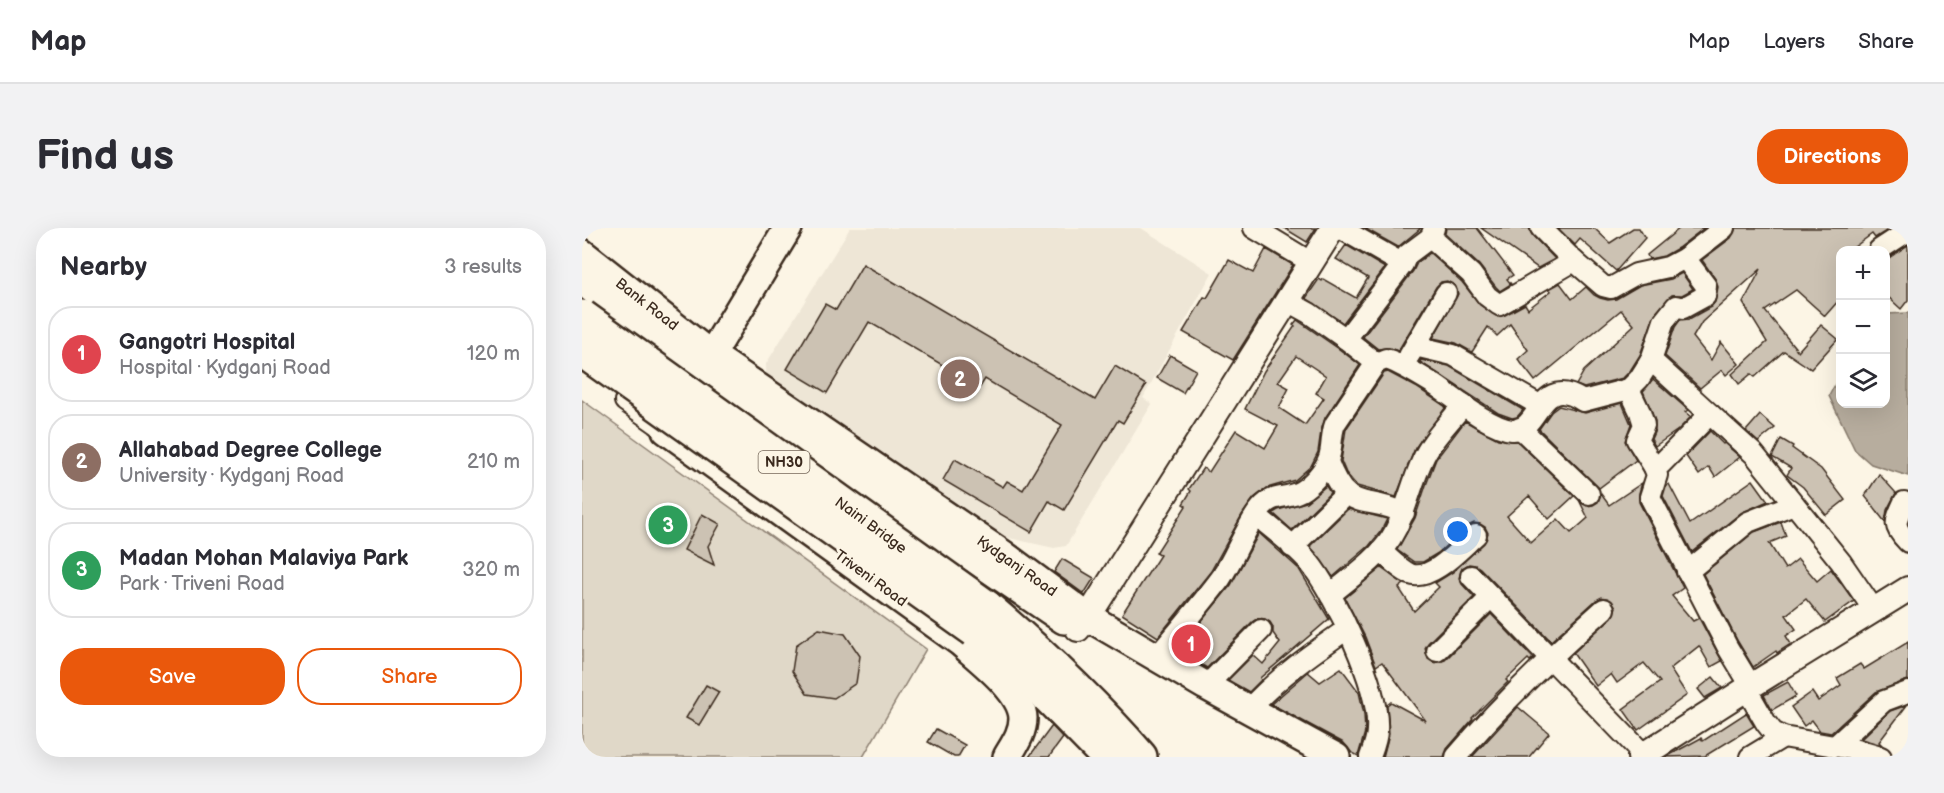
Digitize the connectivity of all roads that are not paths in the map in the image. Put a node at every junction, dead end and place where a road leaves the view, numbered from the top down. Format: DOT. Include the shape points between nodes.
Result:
graph roads {
  1 [pos="788,228"];
  2 [pos="1254,228"];
  3 [pos="1334,228"];
  4 [pos="1340,228"];
  5 [pos="1541,228"];
  6 [pos="1724,228"];
  7 [pos="1908,231"];
  8 [pos="1432,232"];
  9 [pos="1885,246"];
  10 [pos="582,253"];
  11 [pos="1685,258"];
  12 [pos="1574,261"];
  13 [pos="1312,263"];
  14 [pos="1403,264"];
  15 [pos="582,281"];
  16 [pos="1446,293"];
  17 [pos="1289,302"];
  18 [pos="582,317"];
  19 [pos="1346,339"];
  20 [pos="1415,346"];
  21 [pos="582,350"];
  22 [pos="1651,360"];
  23 [pos="1376,363"];
  24 [pos="706,364"];
  25 [pos="1403,366"];
  26 [pos="582,369"];
  27 [pos="1629,389"];
  28 [pos="1463,405"];
  29 [pos="1541,406"];
  30 [pos="1710,414"];
  31 [pos="1520,428"];
  32 [pos="666,430"];
  33 [pos="1328,462"];
  34 [pos="1654,467"];
  35 [pos="1346,494"];
  36 [pos="1589,494"];
  37 [pos="1904,502"];
  38 [pos="1794,504"];
  39 [pos="1404,513"];
  40 [pos="1256,515"];
  41 [pos="1476,535"];
  42 [pos="1908,542"];
  43 [pos="1292,547"];
  44 [pos="1381,551"];
  45 [pos="1688,572"];
  46 [pos="1471,576"];
  47 [pos="1908,589"];
  48 [pos="1330,595"];
  49 [pos="1491,597"];
  50 [pos="1604,609"];
  51 [pos="1874,609"];
  52 [pos="980,618"];
  53 [pos="1083,623"];
  54 [pos="1347,629"];
  55 [pos="1261,630"];
  56 [pos="1437,651"];
  57 [pos="1157,657"];
  58 [pos="1550,658"];
  59 [pos="1206,686"];
  60 [pos="1749,688"];
  61 [pos="1908,692"];
  62 [pos="1249,709"];
  63 [pos="1774,731"];
  64 [pos="1834,747"];
  65 [pos="1642,756"];
  66 [pos="1007,757"];
  67 [pos="1107,757"];
  68 [pos="1140,757"];
  69 [pos="1302,757"];
  70 [pos="1335,757"];
  71 [pos="1370,757"];
  72 [pos="1456,757"];
  73 [pos="1750,757"];
  74 [pos="1881,757"];
  1 -- 24 [label="main road"];
  2 -- 13 [label="street"];
  3 -- 13 [label="street"];
  4 -- 14 [label="street"];
  5 -- 12 [label="street"];
  6 -- 11 [label="street"];
  7 -- 9 [label="street"];
  8 -- 12 [label="street" via="1487,296 1500,305"];
  8 -- 14 [label="street" via="1407,255"];
  10 -- 24 [label="main road, Bank Road"];
  11 -- 12 [label="street" via="1668,267 1636,274 1611,288 1603,286"];
  11 -- 22 [label="street" via="1706,286 1705,296 1683,308 1676,306 1664,321"];
  13 -- 17 [label="street"];
  14 -- 19 [label="street"];
  15 -- 24 [label="main road, Bank Road"];
  16 -- 20 [label="street"];
  17 -- 19 [label="street"];
  17 -- 53 [label="street"];
  18 -- 52 [label="highway, Naini Bridge / NH30, bridge"];
  19 -- 23 [label="street"];
  20 -- 25 [label="street"];
  20 -- 29 [label="street" via="1453,355"];
  21 -- 52 [label="highway, Naini Bridge / NH30, bridge"];
  22 -- 27 [label="street"];
  22 -- 30 [label="street"];
  23 -- 25 [label="street" via="1386,359"];
  23 -- 33 [label="street" via="1335,424"];
  24 -- 32 [label="main road"];
  24 -- 53 [label="main road, Kydganj Road" via="1004,555"];
  25 -- 28 [label="street"];
  26 -- 32 [label="street"];
  27 -- 29 [label="street" via="1583,401 1558,393"];
  27 -- 34 [label="street" via="1644,424 1636,440"];
  28 -- 31 [label="street" via="1507,428"];
  28 -- 39 [label="street" via="1429,447"];
  29 -- 31 [label="street"];
  30 -- 34 [label="street"];
  30 -- 38 [label="street" via="1754,454"];
  31 -- 36 [label="street"];
  32 -- 66 [label="main road, Triveni Road" via="960,642 1000,678 1014,695 1023,717 1020,736"];
  33 -- 35 [label="street"];
  33 -- 40 [label="street" via="1301,490 1270,499"];
  34 -- 45 [label="street" via="1658,475 1650,497"];
  35 -- 39 [label="street"];
  35 -- 43 [label="street"];
  37 -- 42 [label="street" via="1896,526"];
  38 -- 45 [label="street" via="1748,522"];
  38 -- 51 [label="street"];
  39 -- 44 [label="street"];
  40 -- 43 [label="street"];
  40 -- 57 [label="street" via="1220,578"];
  41 -- 44 [label="street" via="1433,572 1420,576 1399,567"];
  43 -- 48 [label="street"];
  44 -- 48 [label="street"];
  45 -- 60 [label="street"];
  46 -- 49 [label="street"];
  47 -- 51 [label="street"];
  48 -- 54 [label="street"];
  49 -- 56 [label="street"];
  49 -- 58 [label="street"];
  50 -- 58 [label="street"];
  51 -- 60 [label="street"];
  52 -- 67 [label="highway, Naini Bridge / NH30"];
  52 -- 68 [label="highway, Naini Bridge / NH30" via="1015,632 1106,718"];
  53 -- 57 [label="main road, Kydganj Road"];
  53 -- 69 [label="main road, Kydganj Road" via="1197,699"];
  54 -- 62 [label="street" via="1291,668"];
  54 -- 71 [label="street" via="1377,712"];
  55 -- 59 [label="street"];
  57 -- 59 [label="main road, Kydganj Road"];
  58 -- 65 [label="street"];
  58 -- 72 [label="street"];
  59 -- 62 [label="main road, Kydganj Road"];
  60 -- 63 [label="street"];
  60 -- 65 [label="street"];
  61 -- 64 [label="street" via="1884,701"];
  62 -- 70 [label="main road, Kydganj Road"];
  63 -- 64 [label="street"];
  63 -- 73 [label="street"];
  64 -- 74 [label="street"];
}
